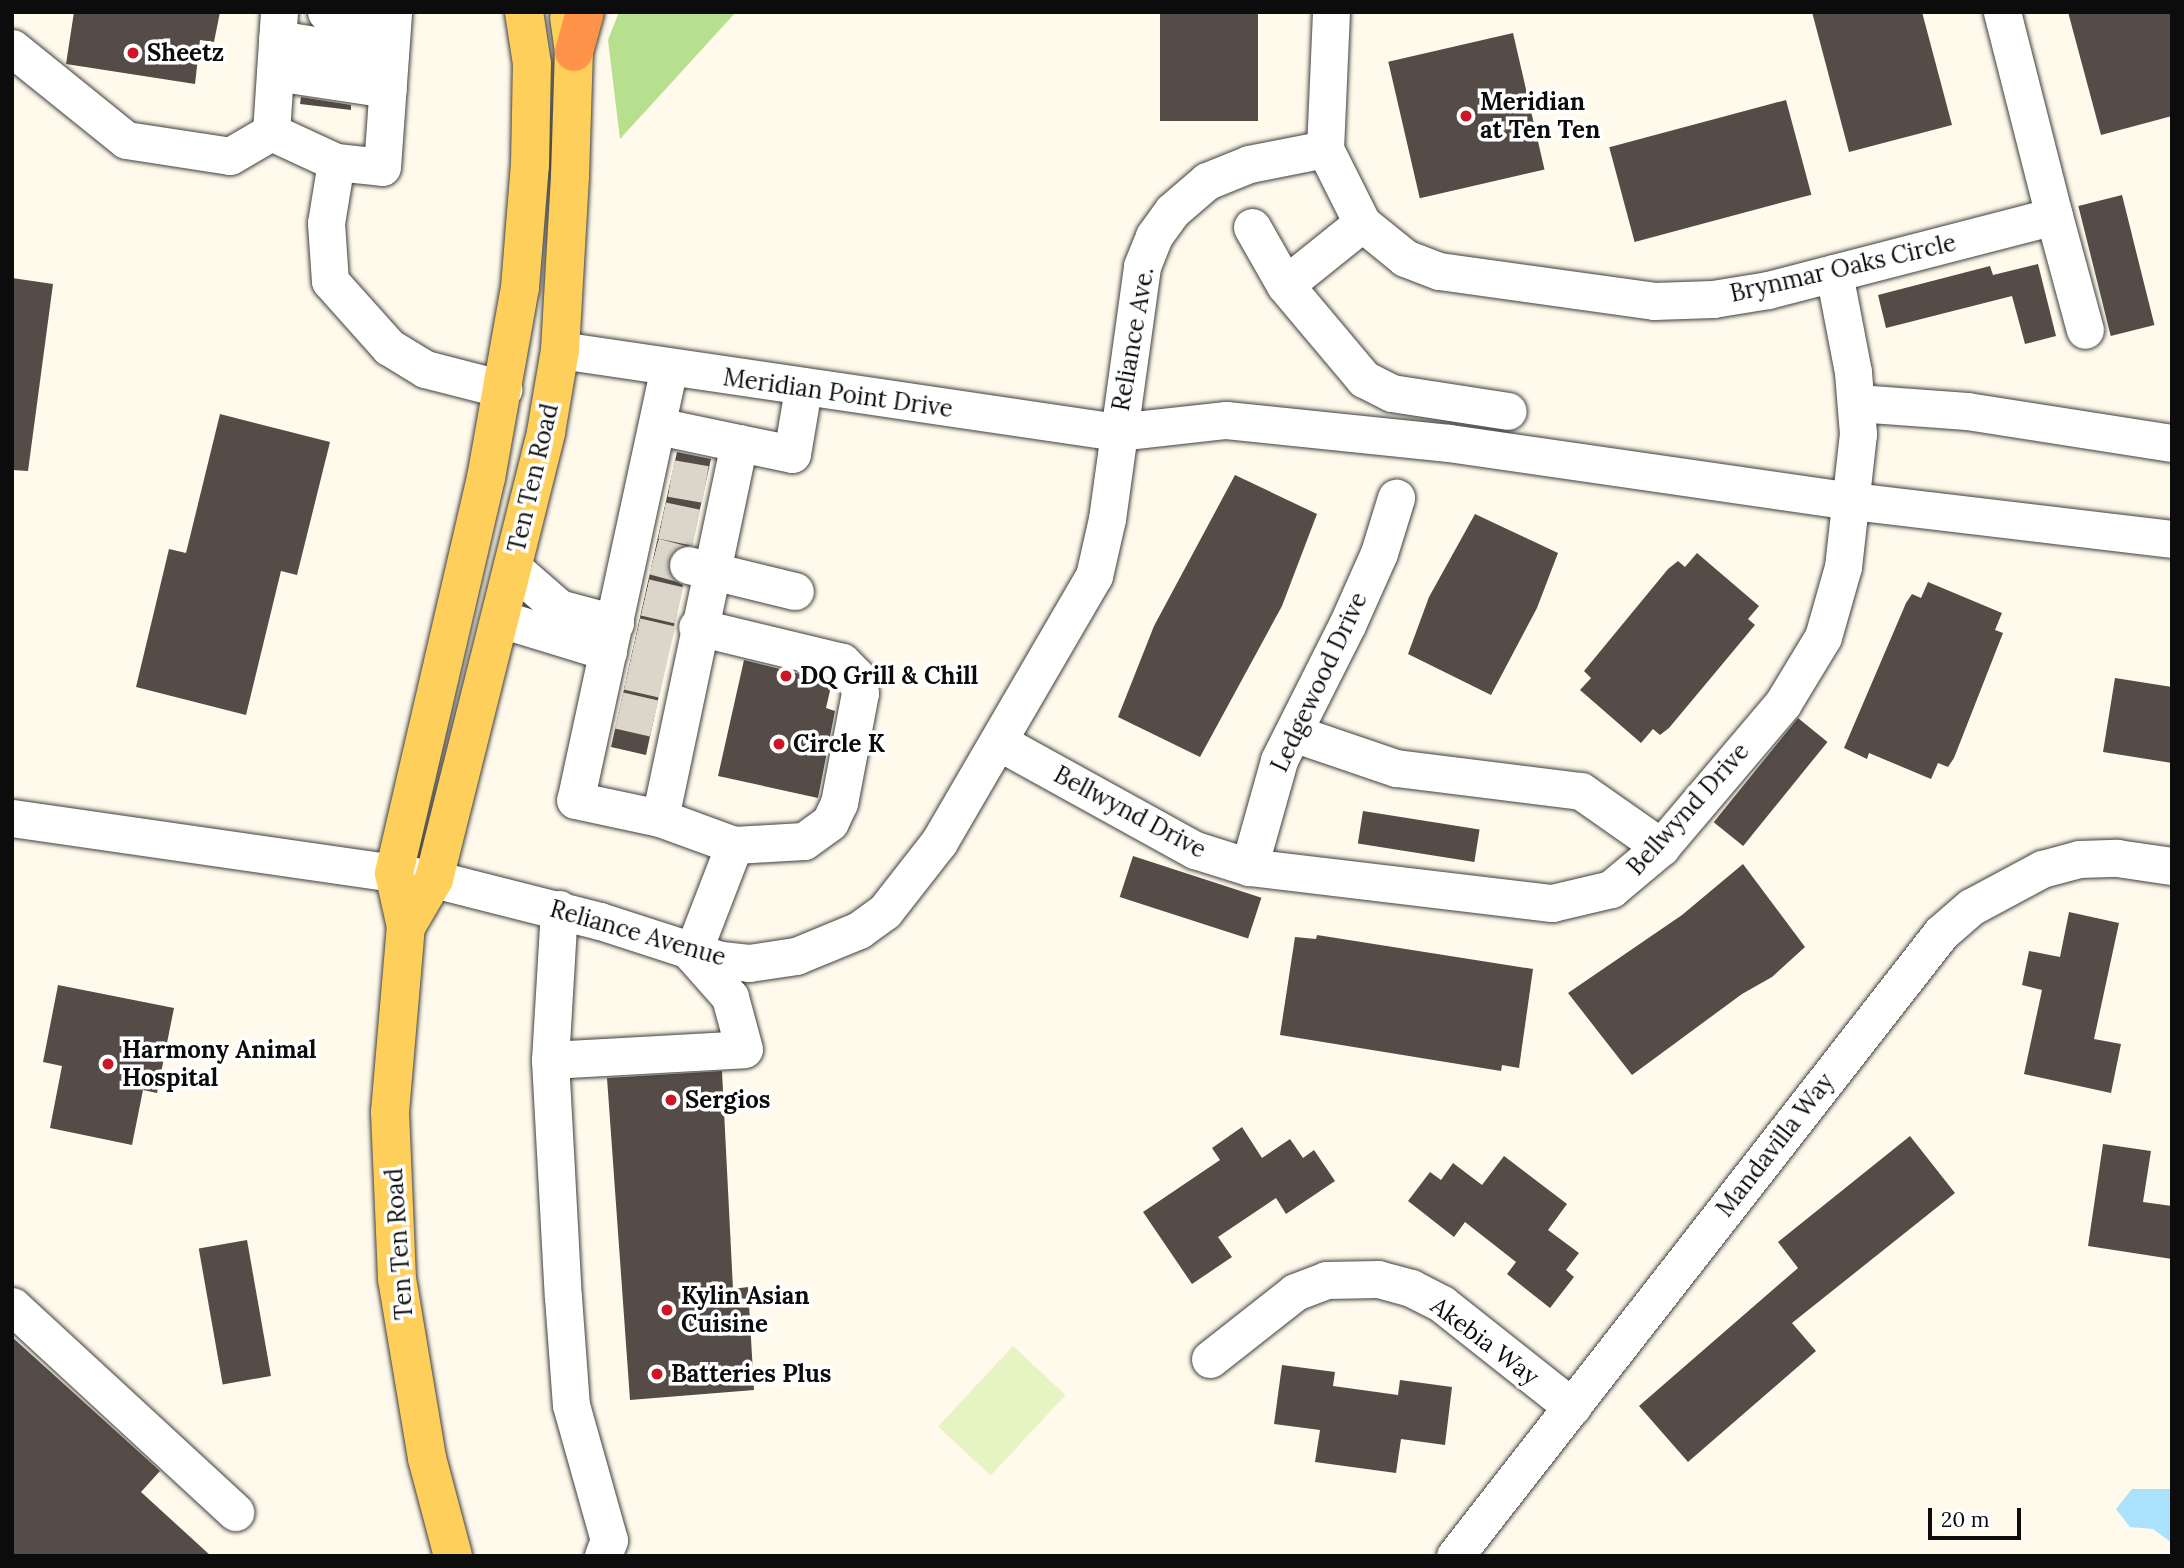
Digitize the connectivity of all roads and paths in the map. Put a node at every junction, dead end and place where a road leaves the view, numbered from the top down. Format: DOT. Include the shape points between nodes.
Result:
graph roads {
  1 [pos="326,12"];
  2 [pos="524,12"];
  3 [pos="568,12"];
  4 [pos="585,12"];
  5 [pos="1331,12"];
  6 [pos="2002,12"];
  7 [pos="277,41"];
  8 [pos="391,45"];
  9 [pos="12,48"];
  10 [pos="574,52"];
  11 [pos="271,132"];
  12 [pos="1325,149"];
  13 [pos="336,162"];
  14 [pos="2054,216"];
  15 [pos="1362,223"];
  16 [pos="1252,227"];
  17 [pos="1834,273"];
  18 [pos="1285,285"];
  19 [pos="2085,330"];
  20 [pos="560,350"];
  21 [pos="669,367"];
  22 [pos="503,389"];
  23 [pos="803,389"];
  24 [pos="1857,403"];
  25 [pos="1508,411"];
  26 [pos="658,426"];
  27 [pos="1117,432"];
  28 [pos="739,443"];
  29 [pos="2172,443"];
  30 [pos="688,481"];
  31 [pos="1396,498"];
  32 [pos="1853,501"];
  33 [pos="679,523"];
  34 [pos="2172,539"];
  35 [pos="671,561"];
  36 [pos="513,568"];
  37 [pos="795,591"];
  38 [pos="500,619"];
  39 [pos="651,638"];
  40 [pos="637,714"];
  41 [pos="1296,734"];
  42 [pos="999,742"];
  43 [pos="12,818"];
  44 [pos="660,818"];
  45 [pos="734,845"];
  46 [pos="1661,847"];
  47 [pos="2172,866"];
  48 [pos="1249,867"];
  49 [pos="394,873"];
  50 [pos="434,879"];
  51 [pos="559,909"];
  52 [pos="406,927"];
  53 [pos="692,954"];
  54 [pos="550,1060"];
  55 [pos="12,1306"];
  56 [pos="1210,1359"];
  57 [pos="1572,1407"];
  58 [pos="235,1512"];
  59 [pos="453,1556"];
  60 [pos="603,1556"];
  61 [pos="1455,1556"];
  1 -- 8 [label="street"];
  2 -- 22 [label="main road, Ten Ten Road" via="532,64 530,165 520,288"];
  3 -- 10 [label="main road, Ten Ten Road"];
  4 -- 10 [label="highway"];
  5 -- 12 [label="street, Brynmar Oaks Circle"];
  6 -- 14 [label="street"];
  7 -- 8 [label="street"];
  7 -- 11 [label="street"];
  8 -- 13 [label="street" via="382,167"];
  9 -- 11 [label="street" via="127,140 230,156"];
  10 -- 20 [label="main road, Ten Ten Road"];
  11 -- 13 [label="street"];
  12 -- 15 [label="street, Brynmar Oaks Circle"];
  12 -- 27 [label="street, Reliance Ave." via="1249,163 1207,181 1172,211 1154,236 1142,266"];
  13 -- 22 [label="street" via="326,223 330,281 389,347 425,369"];
  14 -- 17 [label="street, Brynmar Oaks Circle"];
  14 -- 19 [label="street"];
  15 -- 17 [label="street, Brynmar Oaks Circle" via="1405,258 1439,271 1654,301 1713,299"];
  15 -- 18 [label="street"];
  16 -- 18 [label="street"];
  17 -- 24 [label="street, Bellwynd Drive"];
  18 -- 25 [label="street" via="1364,379 1392,393"];
  20 -- 21 [label="street, Meridian Point Drive"];
  20 -- 36 [label="main road, Ten Ten Road" via="546,432"];
  21 -- 23 [label="street, Meridian Point Drive"];
  21 -- 26 [label="street"];
  22 -- 49 [label="main road, Ten Ten Road"];
  23 -- 27 [label="street, Meridian Point Drive"];
  23 -- 28 [label="street" via="792,454"];
  24 -- 29 [label="street" via="1967,411"];
  24 -- 32 [label="street, Bellwynd Drive"];
  26 -- 28 [label="street"];
  26 -- 30 [label="street"];
  27 -- 32 [label="street, Meridian Point Drive" via="1226,420 1449,443"];
  27 -- 42 [label="street, Reliance Avenue" via="1107,519 1094,576"];
  28 -- 30 [label="street"];
  30 -- 33 [label="street"];
  30 -- 33 [label="street"];
  31 -- 41 [label="street, Ledgewood Drive" via="1379,553"];
  32 -- 34 [label="street, Meridian Point Drive"];
  32 -- 46 [label="street, Bellwynd Drive" via="1836,602 1823,637 1783,702"];
  33 -- 35 [label="street"];
  33 -- 35 [label="street"];
  35 -- 37 [label="street"];
  35 -- 39 [label="street"];
  35 -- 39 [label="street"];
  36 -- 38 [label="main road, Ten Ten Road"];
  36 -- 39 [label="street" via="559,608"];
  38 -- 39 [label="street"];
  38 -- 50 [label="main road, Ten Ten Road"];
  39 -- 40 [label="street"];
  39 -- 40 [label="street"];
  39 -- 45 [label="street" via="842,662 856,676 860,694 839,803 830,822 804,841"];
  40 -- 44 [label="street"];
  40 -- 44 [label="street" via="575,800"];
  41 -- 46 [label="street" via="1395,768 1581,791"];
  41 -- 48 [label="street, Ledgewood Drive" via="1279,760"];
  42 -- 48 [label="street, Bellwynd Drive" via="1195,850"];
  42 -- 53 [label="street, Reliance Avenue" via="915,877 885,911 859,930 773,961 749,963"];
  43 -- 49 [label="street, Reliance Avenue"];
  44 -- 45 [label="street"];
  45 -- 53 [label="street"];
  46 -- 48 [label="street, Bellwynd Drive" via="1611,889 1552,903"];
  47 -- 57 [label="street, Mandavilla Way" via="2117,858 2079,859 2042,869 1971,907 1941,933"];
  49 -- 50 [label="street, Reliance Avenue"];
  49 -- 52 [label="main road, Ten Ten Road"];
  50 -- 51 [label="street, Reliance Avenue"];
  50 -- 52 [label="main road, Ten Ten Road"];
  51 -- 53 [label="street, Reliance Avenue"];
  51 -- 54 [label="street"];
  52 -- 59 [label="main road, Ten Ten Road" via="390,1112 397,1279 427,1458"];
  53 -- 54 [label="street" via="730,997 744,1049"];
  54 -- 60 [label="street" via="571,1405 609,1539"];
  55 -- 58 [label="street"];
  56 -- 57 [label="street, Akebia Way" via="1295,1292 1325,1280 1378,1279 1411,1288 1442,1304"];
  57 -- 61 [label="street, Mandavilla Way"];
}
